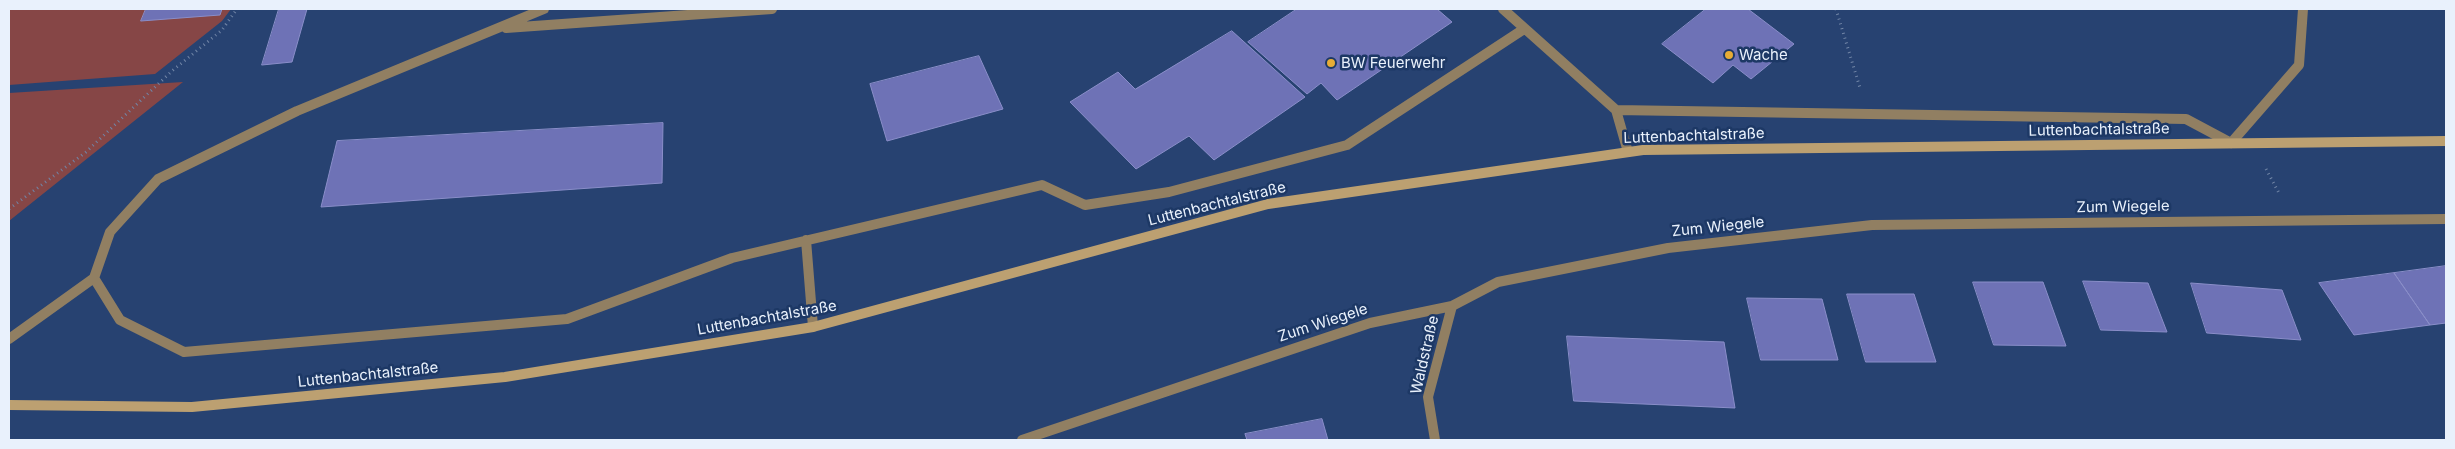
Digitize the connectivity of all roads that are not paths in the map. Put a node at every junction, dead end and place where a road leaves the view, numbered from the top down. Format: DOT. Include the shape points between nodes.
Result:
graph roads {
  1 [pos="544,9"];
  2 [pos="772,9"];
  3 [pos="1503,9"];
  4 [pos="2303,9"];
  5 [pos="496,28"];
  6 [pos="1524,29"];
  7 [pos="1616,110"];
  8 [pos="2446,141"];
  9 [pos="2231,143"];
  10 [pos="1628,152"];
  11 [pos="2446,219"];
  12 [pos="806,240"];
  13 [pos="94,278"];
  14 [pos="1452,306"];
  15 [pos="813,327"];
  16 [pos="9,339"];
  17 [pos="9,405"];
  18 [pos="1022,440"];
  19 [pos="1435,440"];
  1 -- 5 [label="street"];
  2 -- 5 [label="street"];
  3 -- 6 [label="street"];
  4 -- 9 [label="street" via="2300,65"];
  5 -- 13 [label="street" via="297,111 158,179 110,232"];
  6 -- 7 [label="street"];
  6 -- 12 [label="street" via="1348,145 1169,192 1085,205 1042,185"];
  7 -- 9 [label="street" via="2186,119"];
  7 -- 10 [label="street"];
  8 -- 9 [label="street, Luttenbachtalstraße"];
  9 -- 10 [label="street, Luttenbachtalstraße"];
  10 -- 15 [label="street, Luttenbachtalstraße" via="1268,204"];
  11 -- 14 [label="street, Zum Wiegele" via="1872,225 1668,248 1498,282"];
  12 -- 13 [label="street" via="732,258 567,319 184,352 120,320"];
  12 -- 15 [label="street"];
  13 -- 16 [label="street"];
  14 -- 18 [label="street, Zum Wiegele" via="1370,323"];
  14 -- 19 [label="street, Waldstraße" via="1428,396"];
  15 -- 17 [label="street, Luttenbachtalstraße" via="504,377 192,407"];
}
